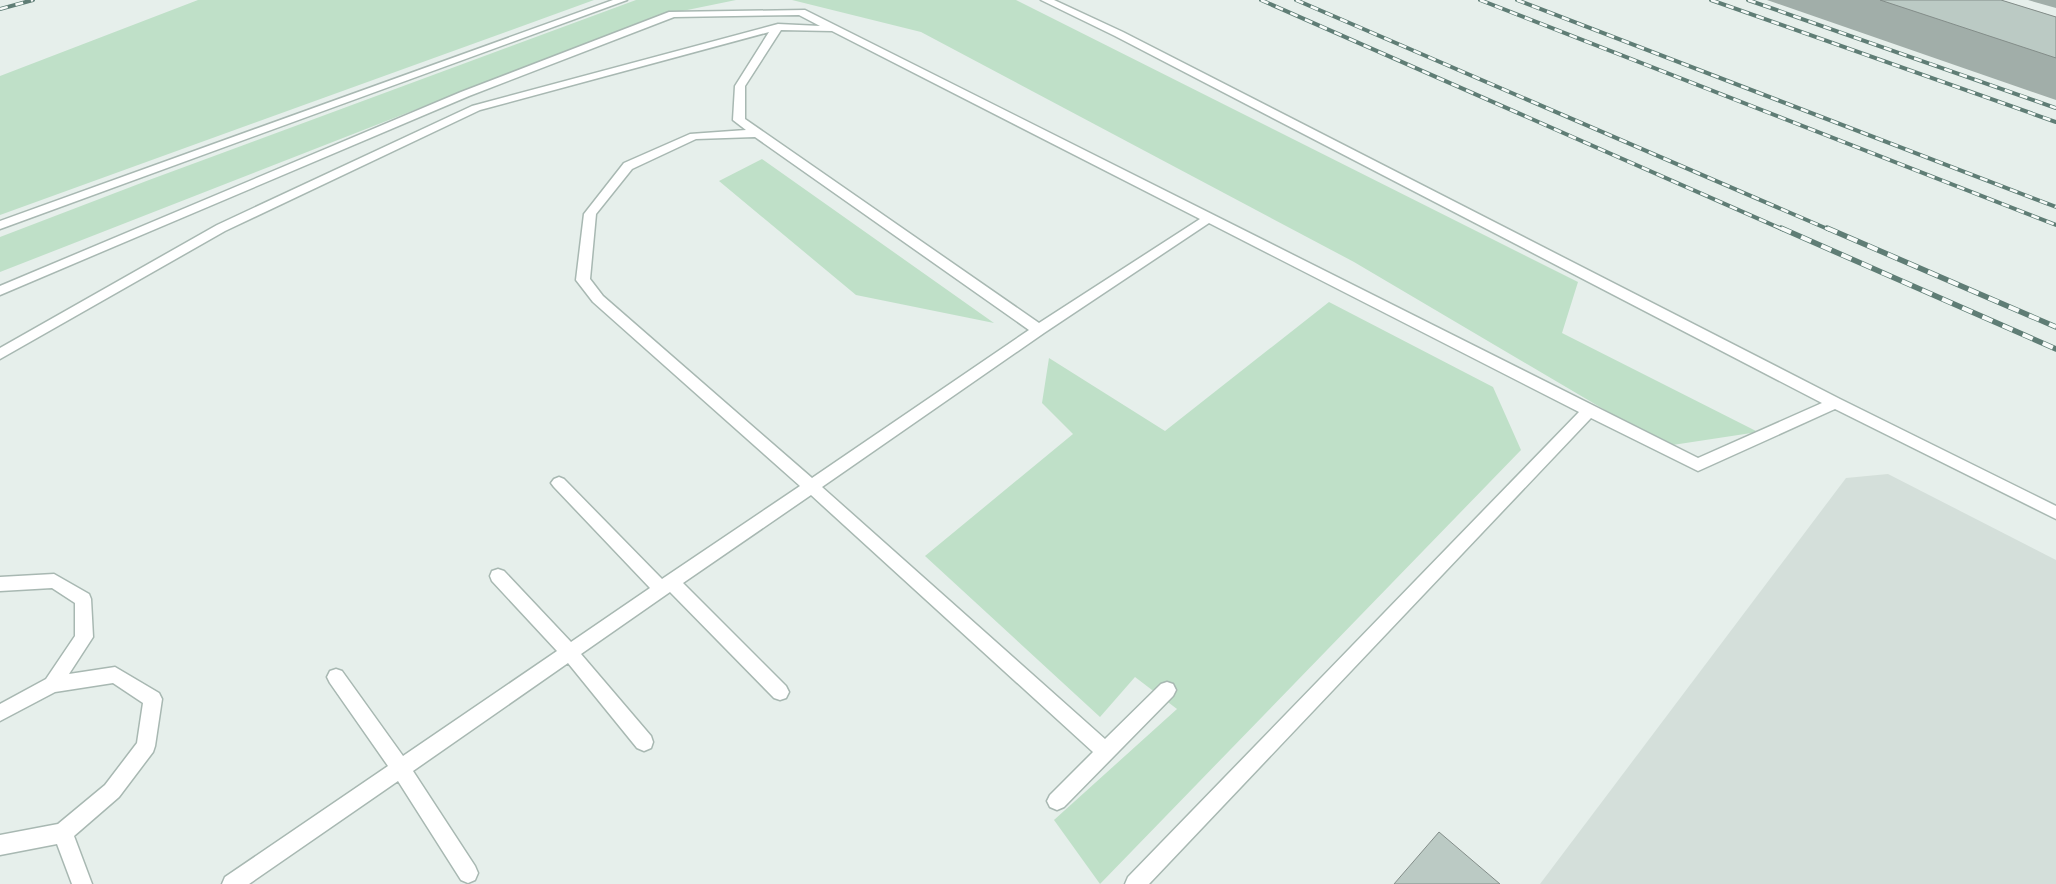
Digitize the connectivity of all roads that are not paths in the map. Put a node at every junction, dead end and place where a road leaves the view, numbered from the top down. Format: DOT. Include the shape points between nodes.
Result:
graph roads {
  1 [pos="622,0"];
  2 [pos="1046,0"];
  3 [pos="778,26"];
  4 [pos="836,30"];
  5 [pos="758,133"];
  6 [pos="1209,218"];
  7 [pos="0,225"];
  8 [pos="0,291"];
  9 [pos="1039,330"];
  10 [pos="0,354"];
  11 [pos="1835,403"];
  12 [pos="1589,410"];
  13 [pos="559,483"];
  14 [pos="812,486"];
  15 [pos="2056,512"];
  16 [pos="498,576"];
  17 [pos="0,584"];
  18 [pos="667,586"];
  19 [pos="569,652"];
  20 [pos="336,677"];
  21 [pos="52,684"];
  22 [pos="1167,690"];
  23 [pos="780,692"];
  24 [pos="0,713"];
  25 [pos="644,742"];
  26 [pos="1106,752"];
  27 [pos="400,768"];
  28 [pos="1057,801"];
  29 [pos="63,833"];
  30 [pos="0,845"];
  31 [pos="468,874"];
  32 [pos="82,884"];
  33 [pos="232,884"];
  34 [pos="1136,884"];
  1 -- 7 [label="lane"];
  2 -- 11 [label="lane" via="1120,34"];
  3 -- 4 [label="lane"];
  3 -- 5 [label="lane" via="740,86 739,120"];
  3 -- 10 [label="lane" via="476,108 221,228"];
  4 -- 6 [label="lane"];
  4 -- 8 [label="lane" via="801,12 673,14 465,94"];
  5 -- 9 [label="lane"];
  5 -- 14 [label="lane" via="694,136 628,166 590,214 583,280 598,299"];
  6 -- 9 [label="lane"];
  6 -- 12 [label="lane"];
  9 -- 14 [label="lane"];
  11 -- 12 [label="lane" via="1698,465"];
  11 -- 15 [label="lane"];
  12 -- 34 [label="lane"];
  13 -- 18 [label="lane"];
  14 -- 18 [label="lane"];
  14 -- 26 [label="lane"];
  16 -- 19 [label="lane"];
  17 -- 21 [label="lane" via="54,581 82,599 84,637"];
  18 -- 19 [label="lane"];
  18 -- 23 [label="lane"];
  19 -- 25 [label="lane"];
  19 -- 27 [label="lane"];
  20 -- 27 [label="lane"];
  21 -- 24 [label="lane"];
  21 -- 29 [label="lane" via="115,675 153,699 146,746 112,791"];
  22 -- 26 [label="lane"];
  26 -- 28 [label="lane"];
  27 -- 31 [label="lane"];
  27 -- 33 [label="lane"];
  29 -- 30 [label="lane"];
  29 -- 32 [label="lane"];
}
